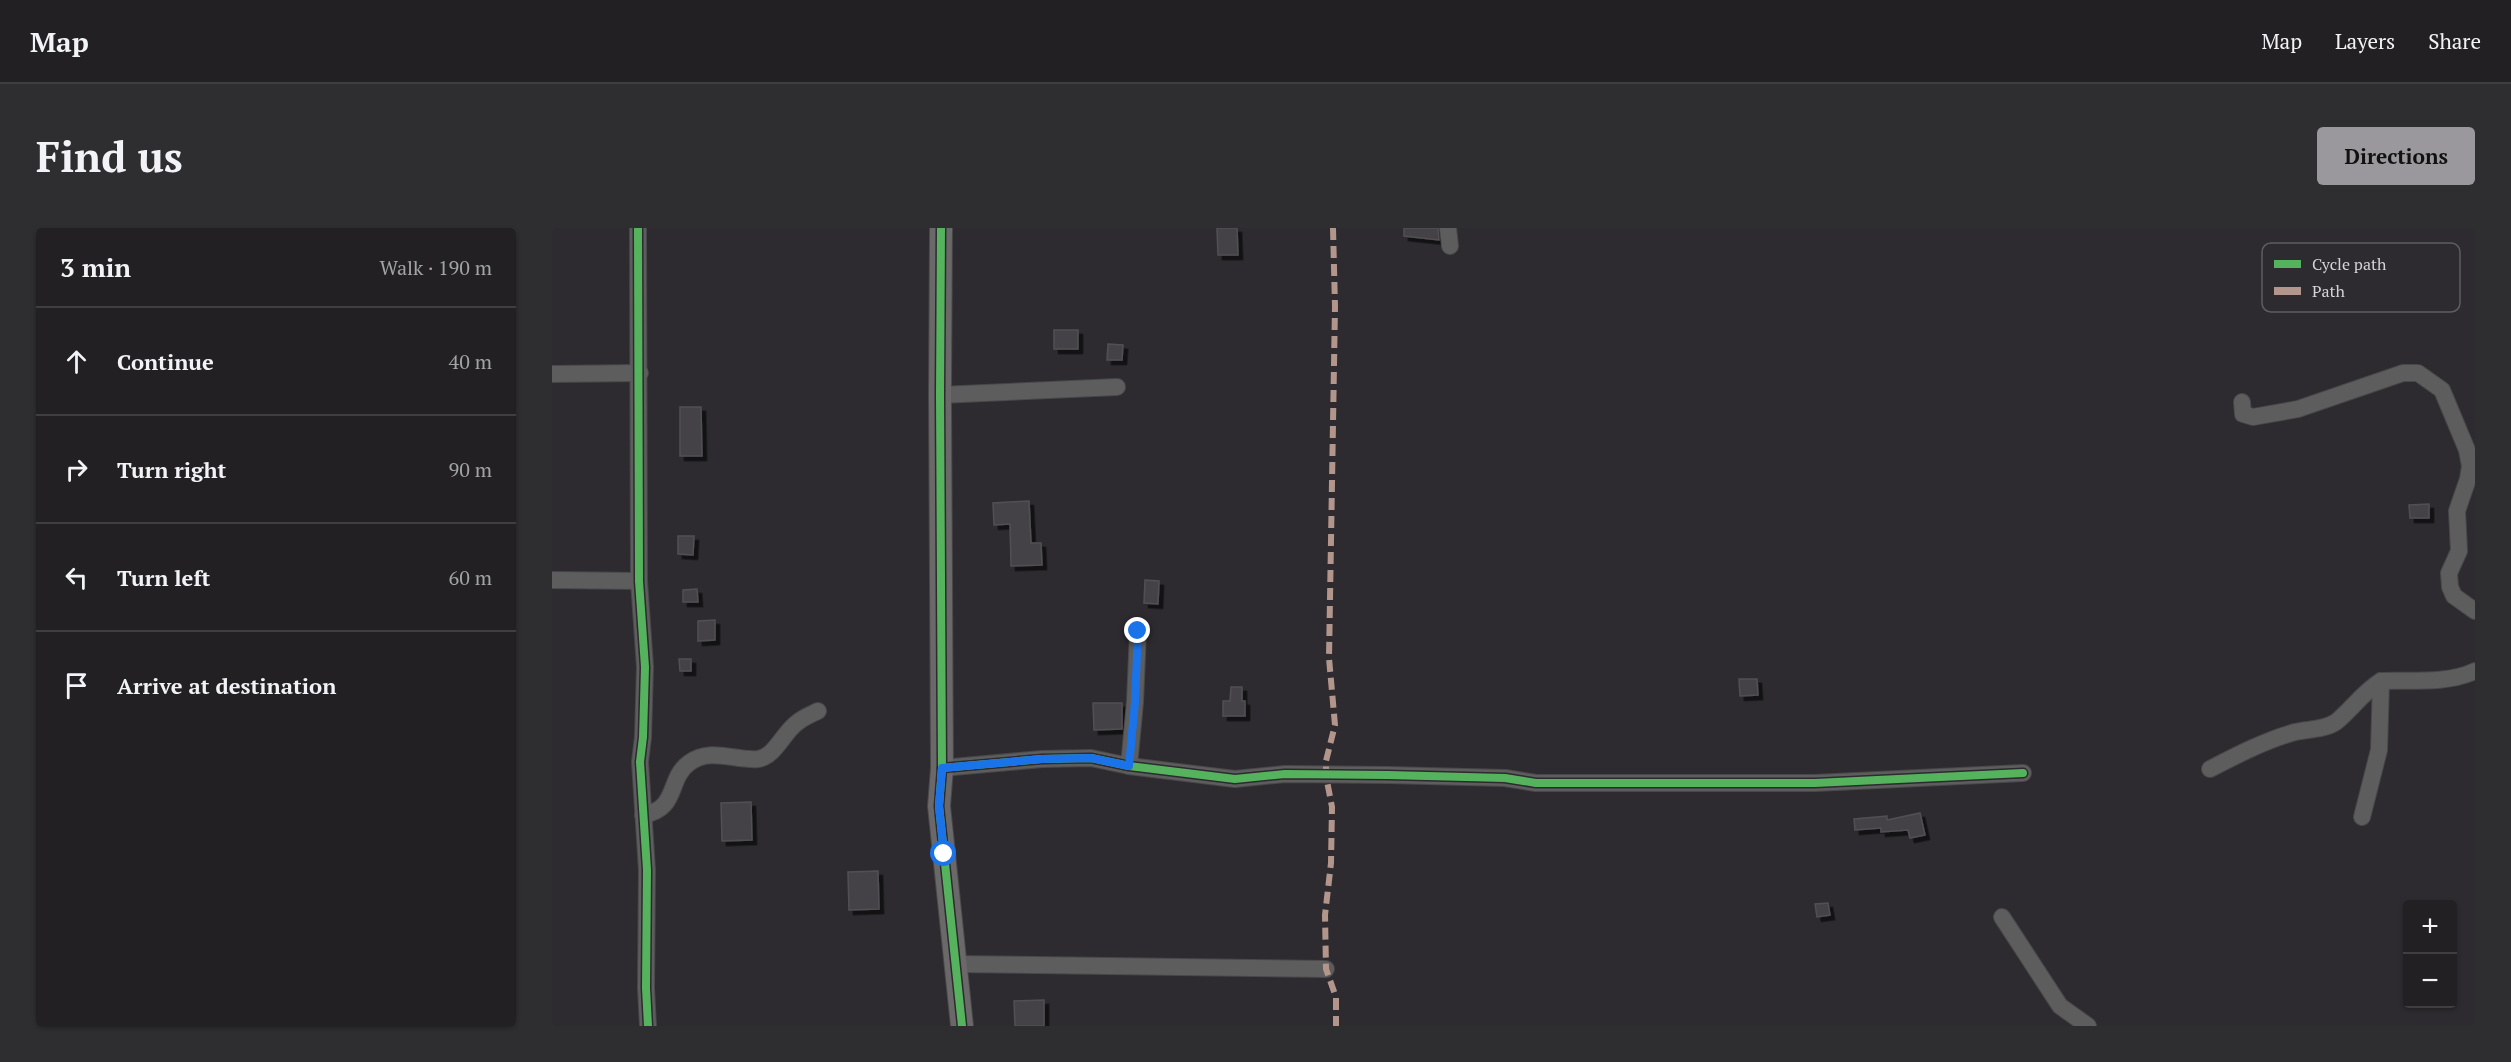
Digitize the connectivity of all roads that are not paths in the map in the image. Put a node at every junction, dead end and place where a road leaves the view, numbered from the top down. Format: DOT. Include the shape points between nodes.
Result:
graph roads {
  1 [pos="638,228"];
  2 [pos="941,228"];
  3 [pos="1448,228"];
  4 [pos="1449,246"];
  5 [pos="640,373"];
  6 [pos="552,374"];
  7 [pos="1117,387"];
  8 [pos="940,395"];
  9 [pos="2242,402"];
  10 [pos="552,580"];
  11 [pos="639,580"];
  12 [pos="2475,612"];
  13 [pos="1138,631"];
  14 [pos="2475,671"];
  15 [pos="2381,681"];
  16 [pos="818,711"];
  17 [pos="1129,766"];
  18 [pos="942,768"];
  19 [pos="2210,769"];
  20 [pos="2023,773"];
  21 [pos="643,815"];
  22 [pos="2362,817"];
  23 [pos="2002,917"];
  24 [pos="955,964"];
  25 [pos="1326,969"];
  26 [pos="648,1026"];
  27 [pos="962,1026"];
  28 [pos="2088,1026"];
  1 -- 5 [label="street"];
  2 -- 8 [label="street"];
  3 -- 4 [label="street"];
  5 -- 6 [label="street"];
  5 -- 11 [label="street"];
  7 -- 8 [label="street"];
  8 -- 18 [label="street"];
  9 -- 12 [label="street" via="2243,414 2253,417 2298,409 2403,374 2418,374 2442,390 2470,466 2457,512 2459,551 2449,573 2450,587 2454,596"];
  10 -- 11 [label="street"];
  11 -- 21 [label="street" via="645,667 640,762"];
  13 -- 17 [label="street"];
  14 -- 15 [label="street" via="2466,676"];
  15 -- 19 [label="street" via="2335,722 2274,740"];
  15 -- 22 [label="street" via="2379,750"];
  16 -- 21 [label="street" via="796,723 769,754 759,759 698,757 687,764 663,807"];
  17 -- 18 [label="street" via="1091,758"];
  17 -- 20 [label="street" via="1235,779 1285,774 1388,775 1505,778 1536,783 1815,783"];
  18 -- 24 [label="street" via="939,806"];
  21 -- 26 [label="street"];
  23 -- 28 [label="street" via="2060,1006"];
  24 -- 25 [label="street"];
  24 -- 27 [label="street"];
}
